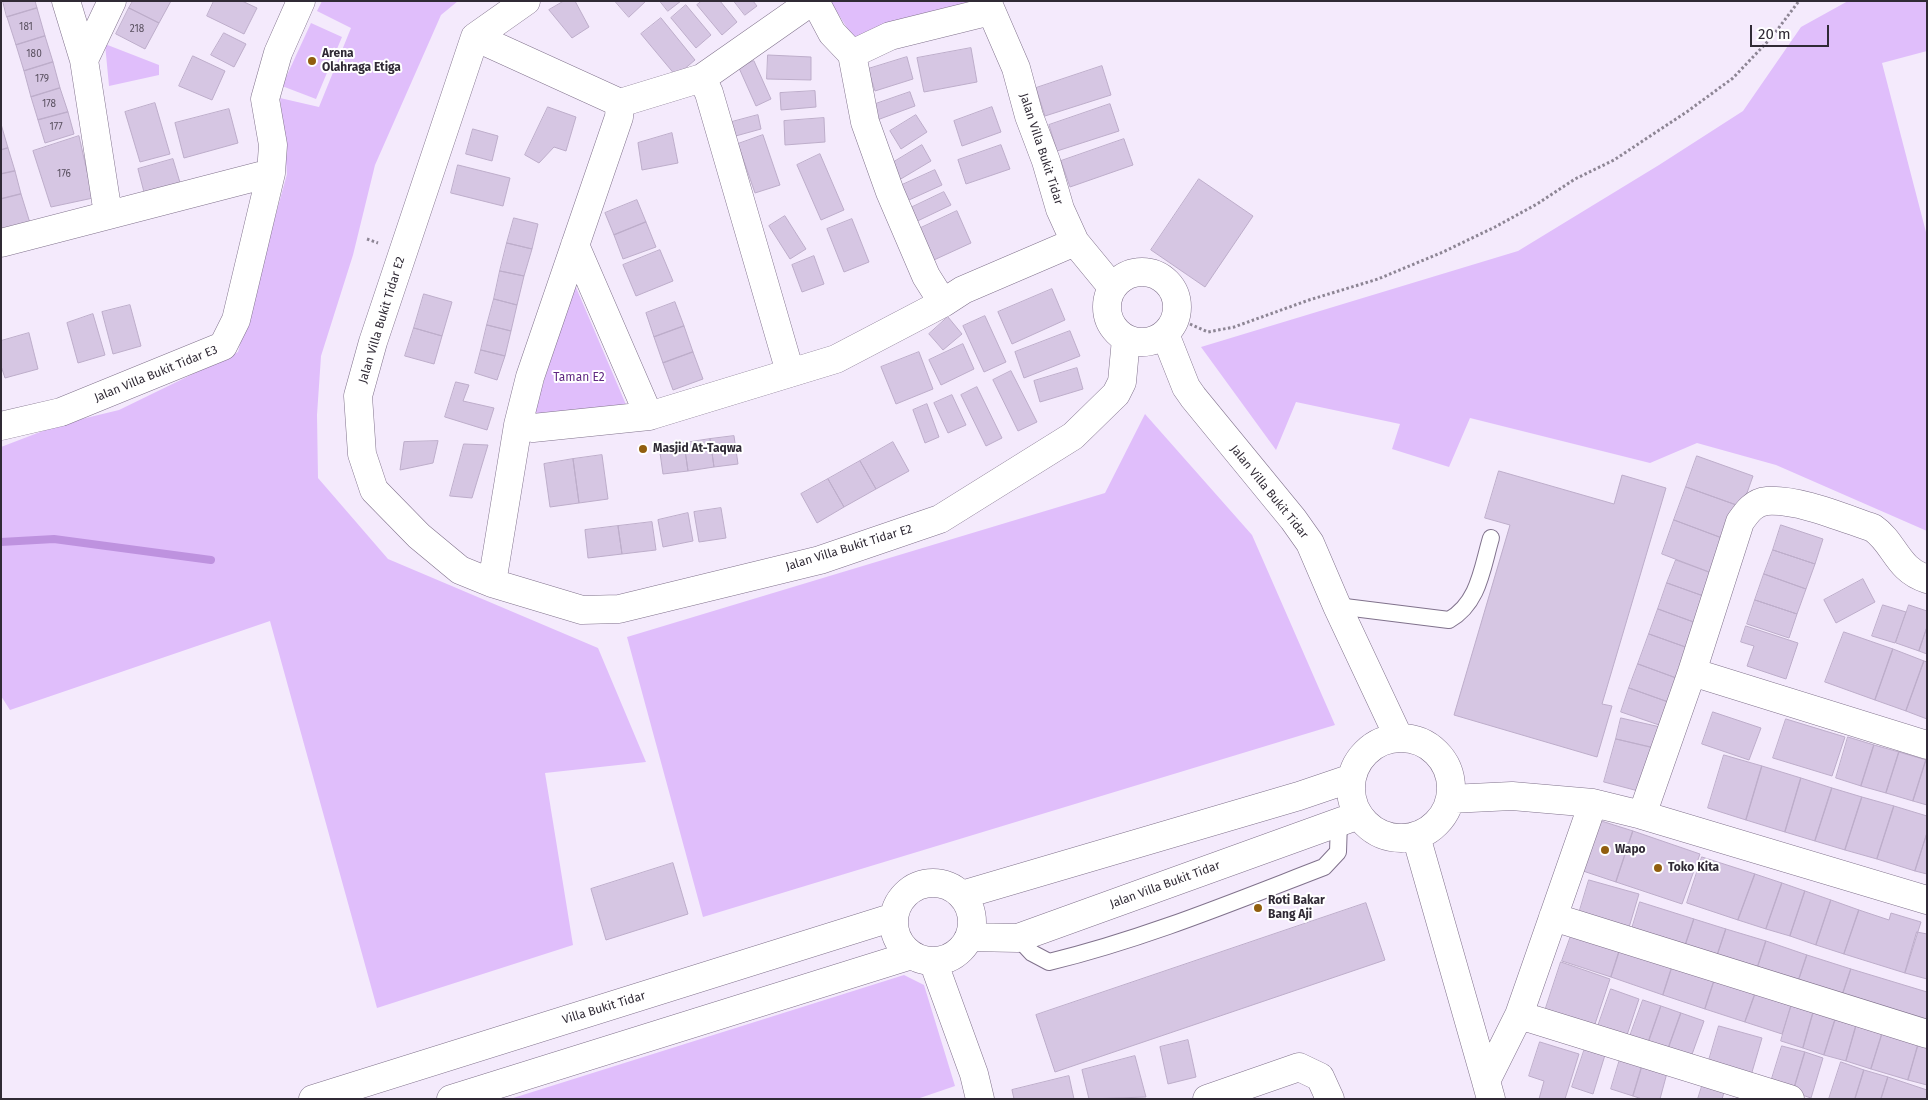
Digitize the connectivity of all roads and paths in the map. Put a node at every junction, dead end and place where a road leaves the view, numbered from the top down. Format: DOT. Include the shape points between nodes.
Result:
graph roads {
  1 [pos="66,1"];
  2 [pos="112,1"];
  3 [pos="302,1"];
  4 [pos="526,1"];
  5 [pos="813,1"];
  6 [pos="1799,1"];
  7 [pos="989,6"];
  8 [pos="475,37"];
  9 [pos="852,54"];
  10 [pos="84,60"];
  11 [pos="702,78"];
  12 [pos="620,103"];
  13 [pos="271,173"];
  14 [pos="108,214"];
  15 [pos="1075,242"];
  16 [pos="1,243"];
  17 [pos="575,245"];
  18 [pos="1112,287"];
  19 [pos="942,303"];
  20 [pos="1175,325"];
  21 [pos="1126,339"];
  22 [pos="790,372"];
  23 [pos="649,416"];
  24 [pos="518,425"];
  25 [pos="1,426"];
  26 [pos="1491,538"];
  27 [pos="1927,579"];
  28 [pos="492,583"];
  29 [pos="1336,606"];
  30 [pos="1692,672"];
  31 [pos="1399,738"];
  32 [pos="1927,744"];
  33 [pos="1352,778"];
  34 [pos="1450,799"];
  35 [pos="1593,804"];
  36 [pos="1642,815"];
  37 [pos="1349,819"];
  38 [pos="1416,836"];
  39 [pos="962,895"];
  40 [pos="1927,900"];
  41 [pos="894,917"];
  42 [pos="1553,917"];
  43 [pos="968,937"];
  44 [pos="1018,938"];
  45 [pos="922,958"];
  46 [pos="1519,1015"];
  47 [pos="1927,1034"];
  48 [pos="1489,1090"];
  49 [pos="313,1099"];
  50 [pos="451,1099"];
  51 [pos="980,1099"];
  52 [pos="1206,1099"];
  53 [pos="1330,1099"];
  54 [pos="1790,1099"];
  1 -- 10 [label="street"];
  2 -- 10 [label="street"];
  3 -- 13 [label="street, Jalan Villa Bukit Tidar E3" via="278,53 265,99 273,144"];
  4 -- 8 [label="street"];
  5 -- 9 [label="street" via="832,33"];
  5 -- 11 [label="street"];
  6 -- 20 [label="path" via="1771,38 1733,78 1614,160 1574,179 1495,227 1378,279 1234,327 1208,332"];
  7 -- 9 [label="street" via="890,36"];
  7 -- 15 [label="street, Jalan Villa Bukit Tidar" via="1006,40 1060,209"];
  8 -- 12 [label="street"];
  8 -- 28 [label="street, Jalan Villa Bukit Tidar E2" via="358,396 362,454 374,490 419,536 460,570"];
  9 -- 19 [label="street" via="865,122 890,192 926,276"];
  10 -- 14 [label="street"];
  11 -- 12 [label="street"];
  11 -- 22 [label="street" via="709,92"];
  12 -- 17 [label="street" via="619,117"];
  13 -- 14 [label="street"];
  13 -- 25 [label="street, Jalan Villa Bukit Tidar E3" via="236,320 223,346 61,412"];
  14 -- 16 [label="street"];
  15 -- 18 [label="street, Jalan Villa Bukit Tidar"];
  15 -- 19 [label="street" via="986,279"];
  17 -- 23 [label="street"];
  17 -- 24 [label="street" via="530,377"];
  18 -- 20 [label="street" via="1129,273 1152,272 1170,285 1175,295"];
  18 -- 21 [label="street" via="1106,311 1116,332"];
  19 -- 22 [label="street" via="836,359"];
  20 -- 21 [label="street" via="1146,342"];
  20 -- 29 [label="street, Jalan Villa Bukit Tidar" via="1186,387 1310,543"];
  21 -- 28 [label="street, Jalan Villa Bukit Tidar E2" via="1122,382 1116,394 1073,436 940,519 820,560 618,609 582,610"];
  22 -- 23 [label="street"];
  23 -- 24 [label="street" via="533,428"];
  24 -- 28 [label="street"];
  26 -- 29 [label="lane" via="1477,589 1466,608 1449,620"];
  27 -- 30 [label="street" via="1915,575 1903,565 1882,534 1873,528 1795,504 1766,501 1749,509 1740,522"];
  29 -- 31 [label="street, Jalan Villa Bukit Tidar"];
  30 -- 32 [label="street"];
  30 -- 36 [label="street"];
  31 -- 33 [label="street" via="1371,748 1360,760"];
  31 -- 34 [label="street" via="1424,743 1442,758 1451,779"];
  33 -- 37 [label="street"];
  33 -- 39 [label="street"];
  34 -- 35 [label="street" via="1512,796"];
  34 -- 38 [label="street" via="1438,823"];
  35 -- 36 [label="street"];
  35 -- 42 [label="street"];
  36 -- 40 [label="street"];
  37 -- 38 [label="street" via="1386,836"];
  37 -- 44 [label="street, Jalan Villa Bukit Tidar"];
  37 -- 44 [label="lane" via="1338,852 1324,867 1168,927 1108,948 1049,962 1032,953"];
  38 -- 48 [label="street"];
  39 -- 41 [label="street" via="940,883 921,885 905,894"];
  39 -- 43 [label="street" via="971,915"];
  41 -- 45 [label="street" via="897,939"];
  41 -- 49 [label="street, Villa Bukit Tidar"];
  42 -- 46 [label="street"];
  42 -- 47 [label="street"];
  43 -- 44 [label="street, Jalan Villa Bukit Tidar"];
  43 -- 45 [label="street" via="954,954"];
  45 -- 50 [label="street"];
  45 -- 51 [label="street" via="974,1074"];
  46 -- 48 [label="street"];
  46 -- 54 [label="street"];
  52 -- 53 [label="street" via="1299,1067 1320,1078"];
}
